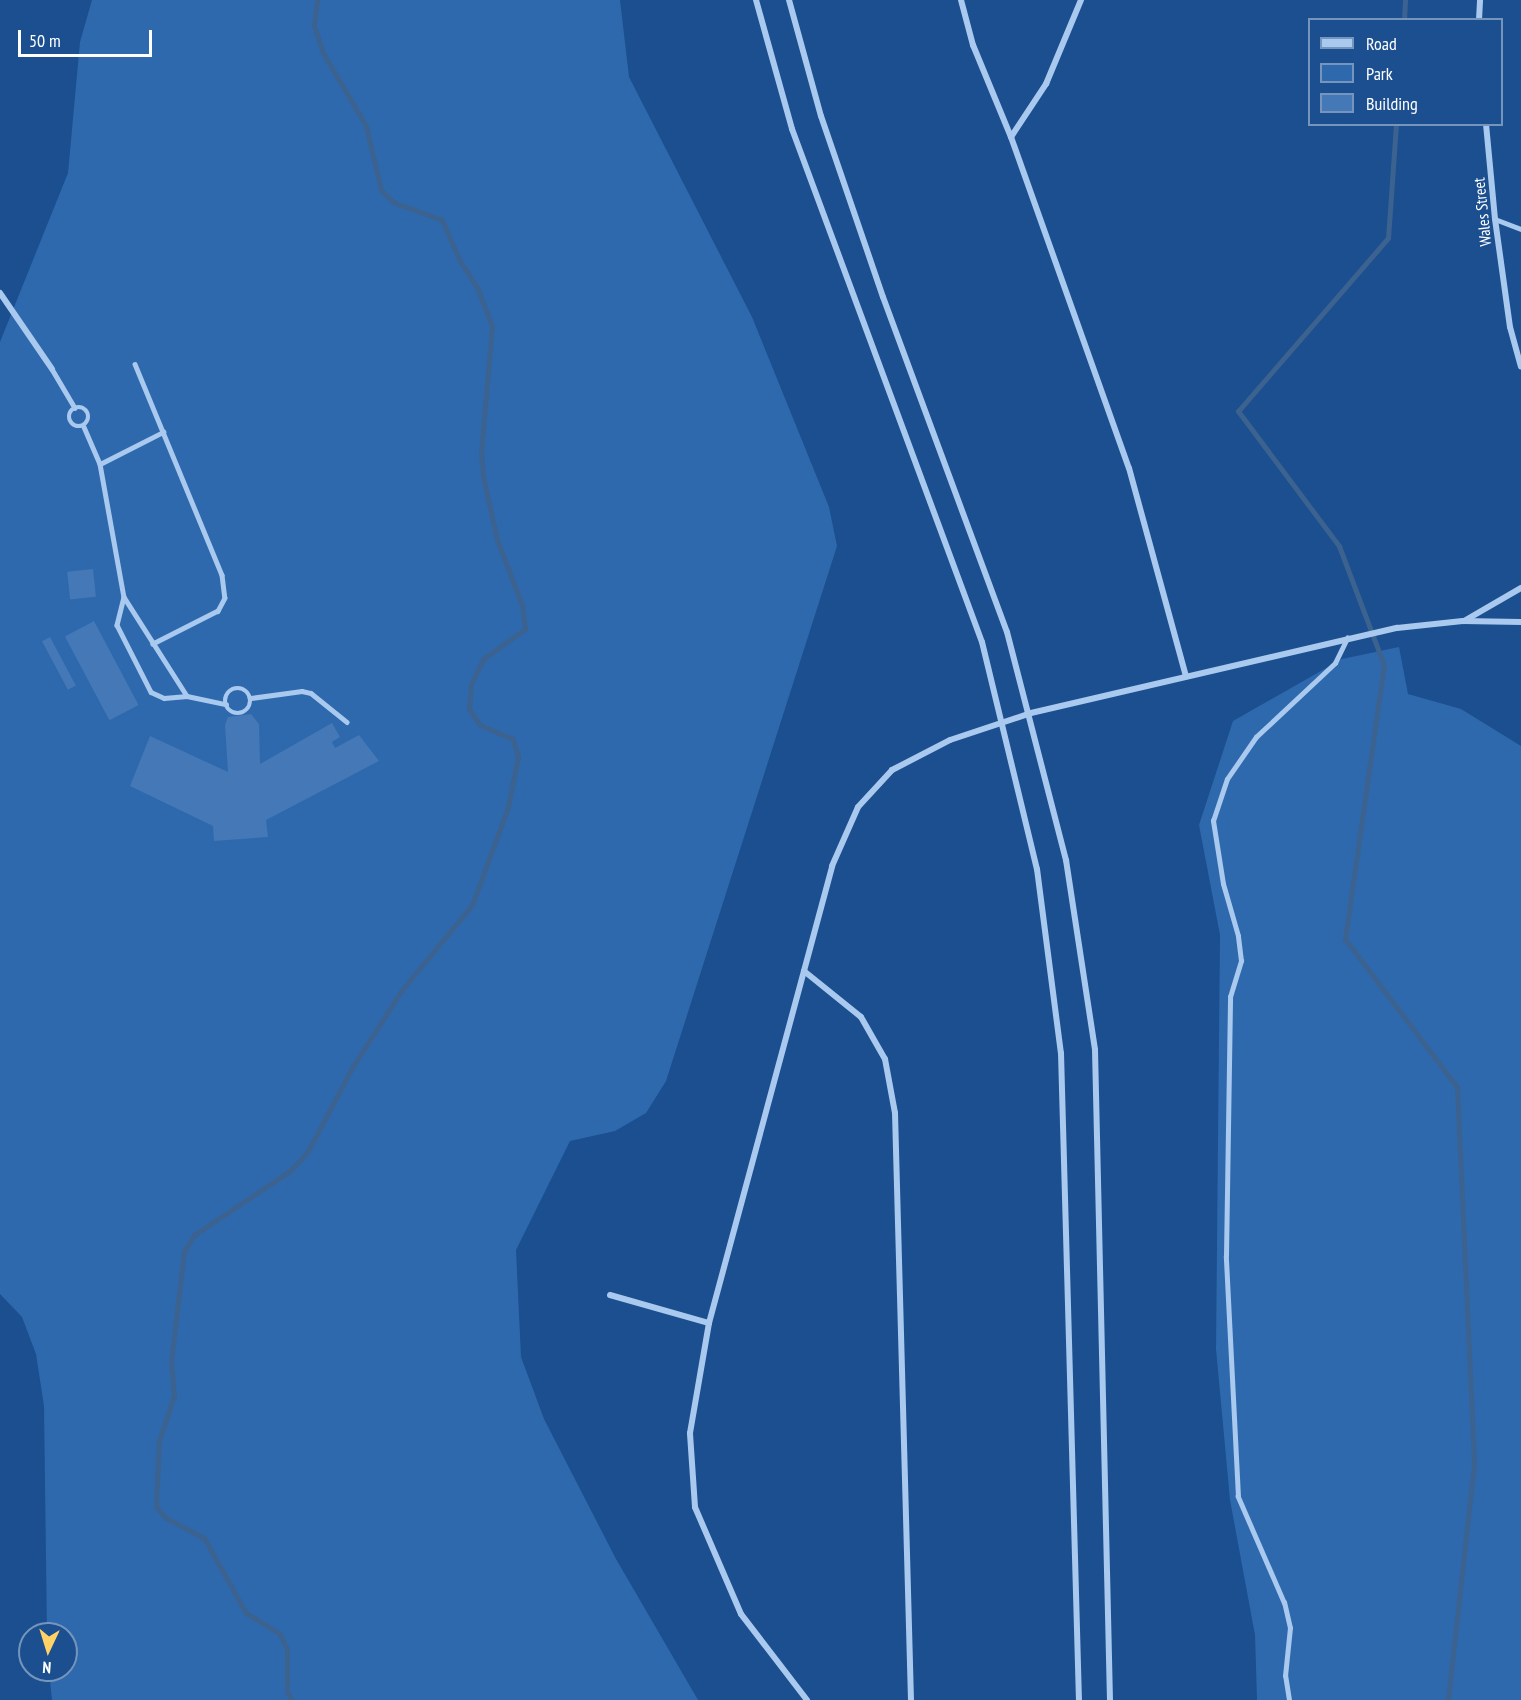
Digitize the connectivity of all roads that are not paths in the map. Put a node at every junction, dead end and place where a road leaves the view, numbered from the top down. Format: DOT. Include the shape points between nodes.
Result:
graph roads {
  1 [pos="756,0"];
  2 [pos="789,0"];
  3 [pos="961,0"];
  4 [pos="1081,0"];
  5 [pos="1480,0"];
  6 [pos="1479,18"];
  7 [pos="1486,126"];
  8 [pos="1011,137"];
  9 [pos="1495,219"];
  10 [pos="1521,229"];
  11 [pos="0,293"];
  12 [pos="135,364"];
  13 [pos="1521,367"];
  14 [pos="52,369"];
  15 [pos="75,408"];
  16 [pos="84,427"];
  17 [pos="163,432"];
  18 [pos="100,464"];
  19 [pos="1521,588"];
  20 [pos="124,597"];
  21 [pos="1463,621"];
  22 [pos="1521,622"];
  23 [pos="1347,638"];
  24 [pos="153,644"];
  25 [pos="1186,676"];
  26 [pos="187,696"];
  27 [pos="251,698"];
  28 [pos="226,704"];
  29 [pos="1030,713"];
  30 [pos="347,722"];
  31 [pos="1004,722"];
  32 [pos="804,971"];
  33 [pos="609,1295"];
  34 [pos="708,1323"];
  35 [pos="807,1700"];
  36 [pos="911,1700"];
  37 [pos="1079,1700"];
  38 [pos="1110,1700"];
  39 [pos="1289,1700"];
  1 -- 31 [label="street" via="792,129 982,642"];
  2 -- 29 [label="street" via="821,116 883,297 1008,632"];
  3 -- 8 [label="street" via="973,45"];
  4 -- 8 [label="street" via="1046,84"];
  5 -- 6 [label="street"];
  7 -- 9 [label="street, Wales Street"];
  8 -- 25 [label="street" via="1129,468"];
  9 -- 10 [label="lane"];
  9 -- 13 [label="street, Wales Street" via="1510,327"];
  11 -- 14 [label="street"];
  12 -- 17 [label="lane"];
  14 -- 15 [label="lane"];
  15 -- 16 [label="lane" via="69,419 77,427"];
  15 -- 16 [label="lane" via="81,407 90,416"];
  16 -- 18 [label="lane"];
  17 -- 18 [label="lane"];
  17 -- 24 [label="lane" via="222,574 225,598 218,611"];
  18 -- 20 [label="lane"];
  19 -- 21 [label="street"];
  20 -- 24 [label="lane"];
  20 -- 26 [label="lane" via="117,625 151,692 164,698"];
  21 -- 22 [label="street"];
  21 -- 23 [label="street"];
  23 -- 25 [label="street"];
  23 -- 39 [label="lane" via="1335,663 1256,737 1227,779 1213,821 1222,884 1238,936 1241,961 1230,998 1226,1256 1238,1497 1284,1603 1290,1628 1285,1676"];
  24 -- 26 [label="lane"];
  25 -- 29 [label="street"];
  26 -- 28 [label="lane"];
  27 -- 28 [label="lane" via="251,705 241,714 234,713"];
  27 -- 28 [label="lane" via="248,692 236,688 230,691"];
  27 -- 30 [label="lane" via="311,693"];
  29 -- 31 [label="street"];
  29 -- 38 [label="street" via="1066,860 1095,1050"];
  31 -- 32 [label="street" via="950,740 892,770 858,807 832,866"];
  31 -- 37 [label="street" via="1037,868 1061,1053"];
  32 -- 34 [label="street"];
  32 -- 36 [label="street" via="861,1017 885,1059 895,1113"];
  33 -- 34 [label="street"];
  34 -- 35 [label="street" via="690,1433 695,1507 741,1614"];
}
